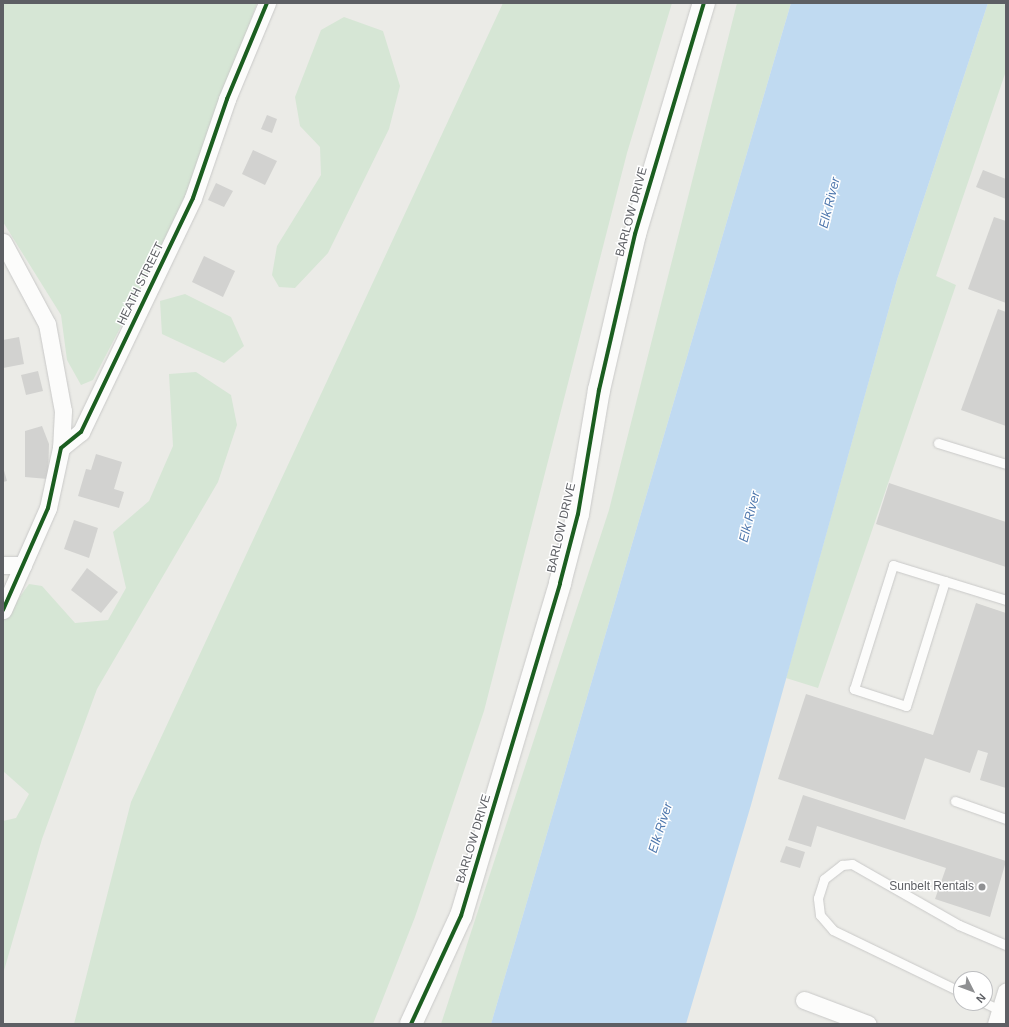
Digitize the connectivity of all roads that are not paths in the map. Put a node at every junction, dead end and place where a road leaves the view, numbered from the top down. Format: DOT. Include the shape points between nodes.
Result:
graph roads {
  1 [pos="267,3"];
  2 [pos="704,3"];
  3 [pos="3,242"];
  4 [pos="938,444"];
  5 [pos="61,448"];
  6 [pos="1006,464"];
  7 [pos="3,565"];
  8 [pos="23,565"];
  9 [pos="945,582"];
  10 [pos="1006,600"];
  11 [pos="3,610"];
  12 [pos="955,801"];
  13 [pos="1006,819"];
  14 [pos="1006,945"];
  15 [pos="953,988"];
  16 [pos="1006,991"];
  17 [pos="804,1000"];
  18 [pos="998,1017"];
  19 [pos="411,1024"];
  20 [pos="868,1024"];
  1 -- 5 [label="street, HEATH STREET" via="226,99 194,198 81,432"];
  2 -- 19 [label="street, BARLOW DRIVE" via="635,234 599,390 578,514 560,583 461,916"];
  3 -- 5 [label="street" via="47,324 63,411"];
  4 -- 6 [label="lane"];
  5 -- 8 [label="street" via="48,508"];
  7 -- 8 [label="street"];
  8 -- 11 [label="street"];
  9 -- 9 [label="lane" via="893,565 854,690 906,706"];
  9 -- 10 [label="lane"];
  12 -- 13 [label="lane"];
  14 -- 15 [label="lane" via="959,925 852,864 842,865 824,879 818,898 820,915 833,930"];
  16 -- 18 [label="street"];
  17 -- 20 [label="street"];
}
